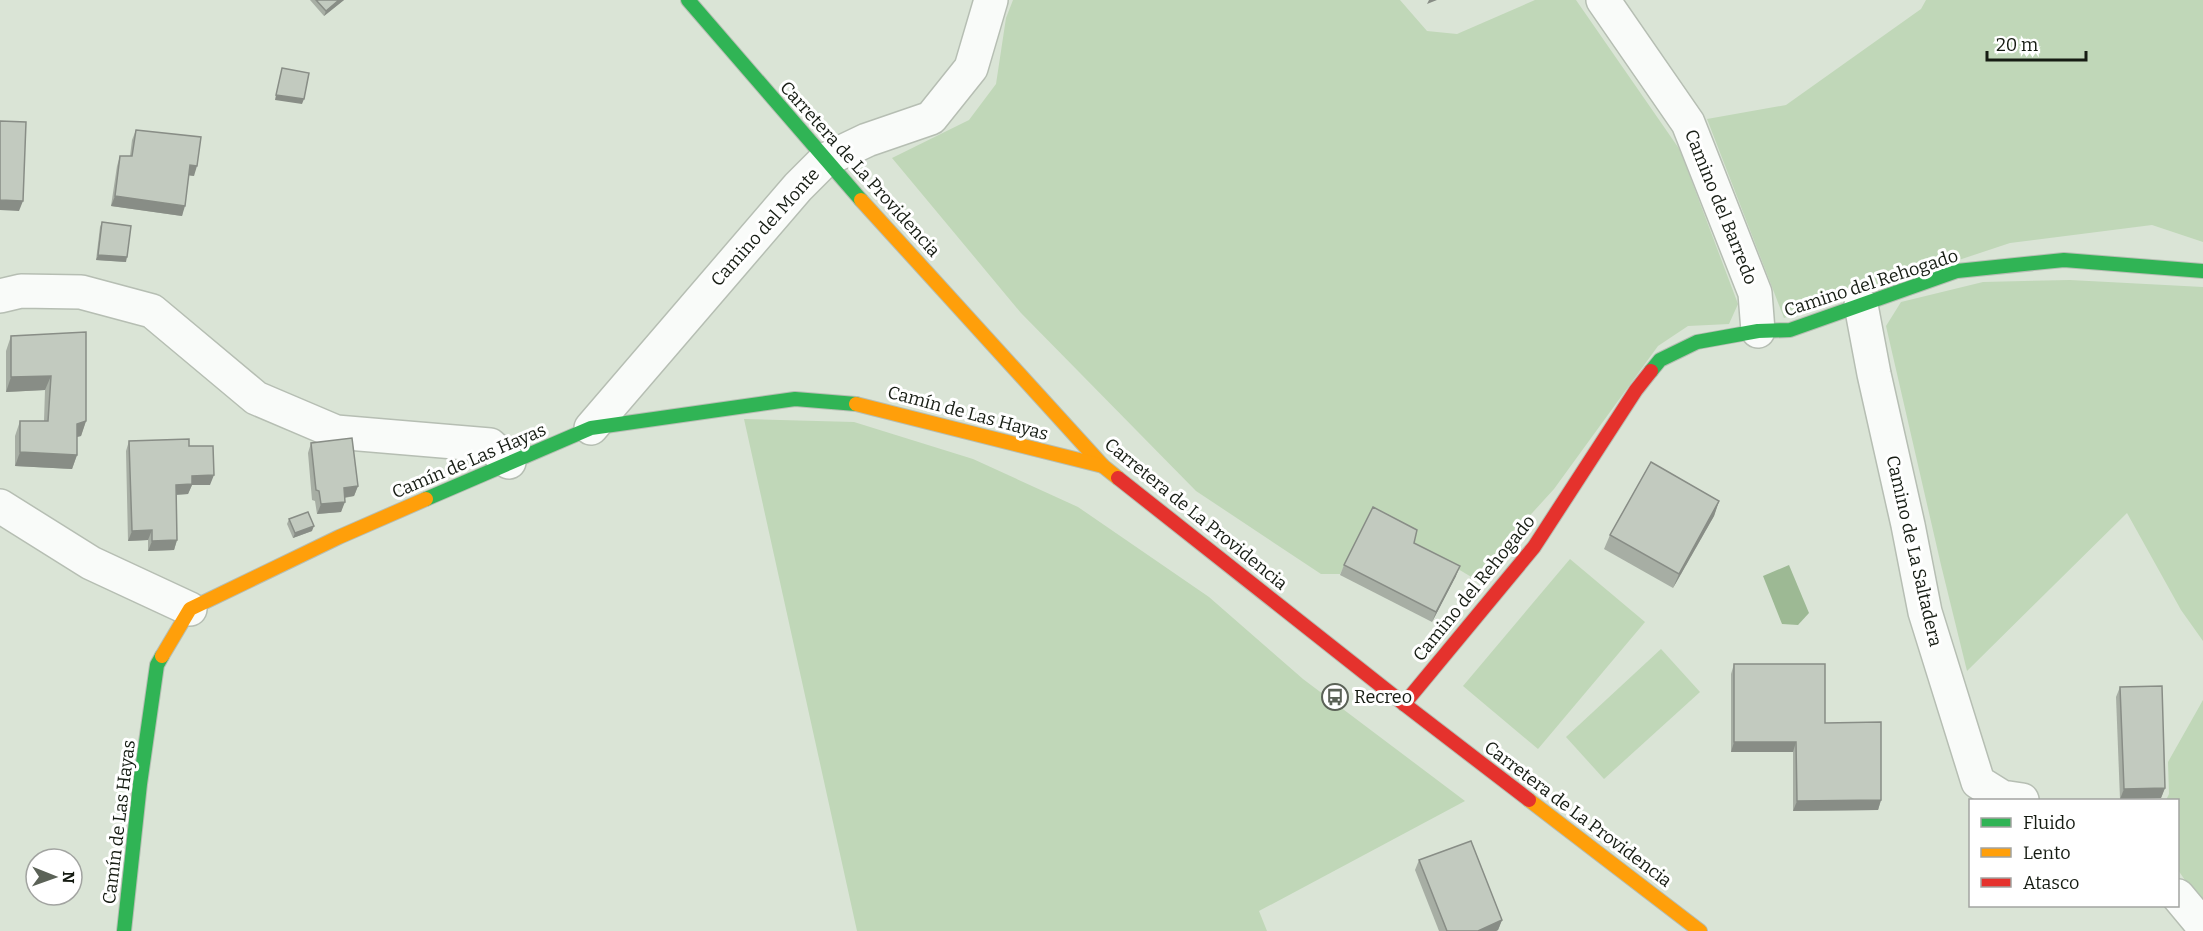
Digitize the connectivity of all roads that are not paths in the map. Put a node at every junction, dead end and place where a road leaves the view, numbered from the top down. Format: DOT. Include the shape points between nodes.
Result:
graph roads {
  1 [pos="688,0"];
  2 [pos="991,0"];
  3 [pos="1603,0"];
  4 [pos="825,160"];
  5 [pos="2203,272"];
  6 [pos="0,296"];
  7 [pos="1861,304"];
  8 [pos="1758,331"];
  9 [pos="591,428"];
  10 [pos="510,462"];
  11 [pos="1103,466"];
  12 [pos="0,506"];
  13 [pos="190,609"];
  14 [pos="1404,704"];
  15 [pos="2012,799"];
  16 [pos="2179,897"];
  17 [pos="2203,926"];
  18 [pos="124,931"];
  19 [pos="1700,931"];
  1 -- 4 [label="street, Carretera de La Providencia"];
  2 -- 4 [label="street, Camino del Monte" via="971,68 931,118 867,140"];
  3 -- 8 [label="street, Camino del Barredo" via="1688,123 1755,293"];
  4 -- 9 [label="street, Camino del Monte"];
  4 -- 11 [label="street, Carretera de La Providencia"];
  5 -- 7 [label="street, Camino del Rehogado" via="2064,260 1957,271"];
  6 -- 10 [label="street" via="21,291 81,292 152,311 256,399 336,432 490,445"];
  7 -- 8 [label="street, Camino del Rehogado" via="1790,330"];
  7 -- 15 [label="street, Camino de La Saltadera" via="1925,612 1978,782"];
  8 -- 14 [label="street, Camino del Rehogado" via="1697,342 1660,360 1636,390 1534,547"];
  9 -- 10 [label="street, Camín de Las Hayas"];
  9 -- 11 [label="street, Camín de Las Hayas" via="795,399 864,405"];
  10 -- 13 [label="street, Camín de Las Hayas" via="339,537"];
  11 -- 14 [label="street, Carretera de La Providencia"];
  12 -- 13 [label="street" via="91,564"];
  13 -- 18 [label="street, Camín de Las Hayas" via="157,665"];
  14 -- 19 [label="street, Carretera de La Providencia"];
  16 -- 17 [label="street"];
}
